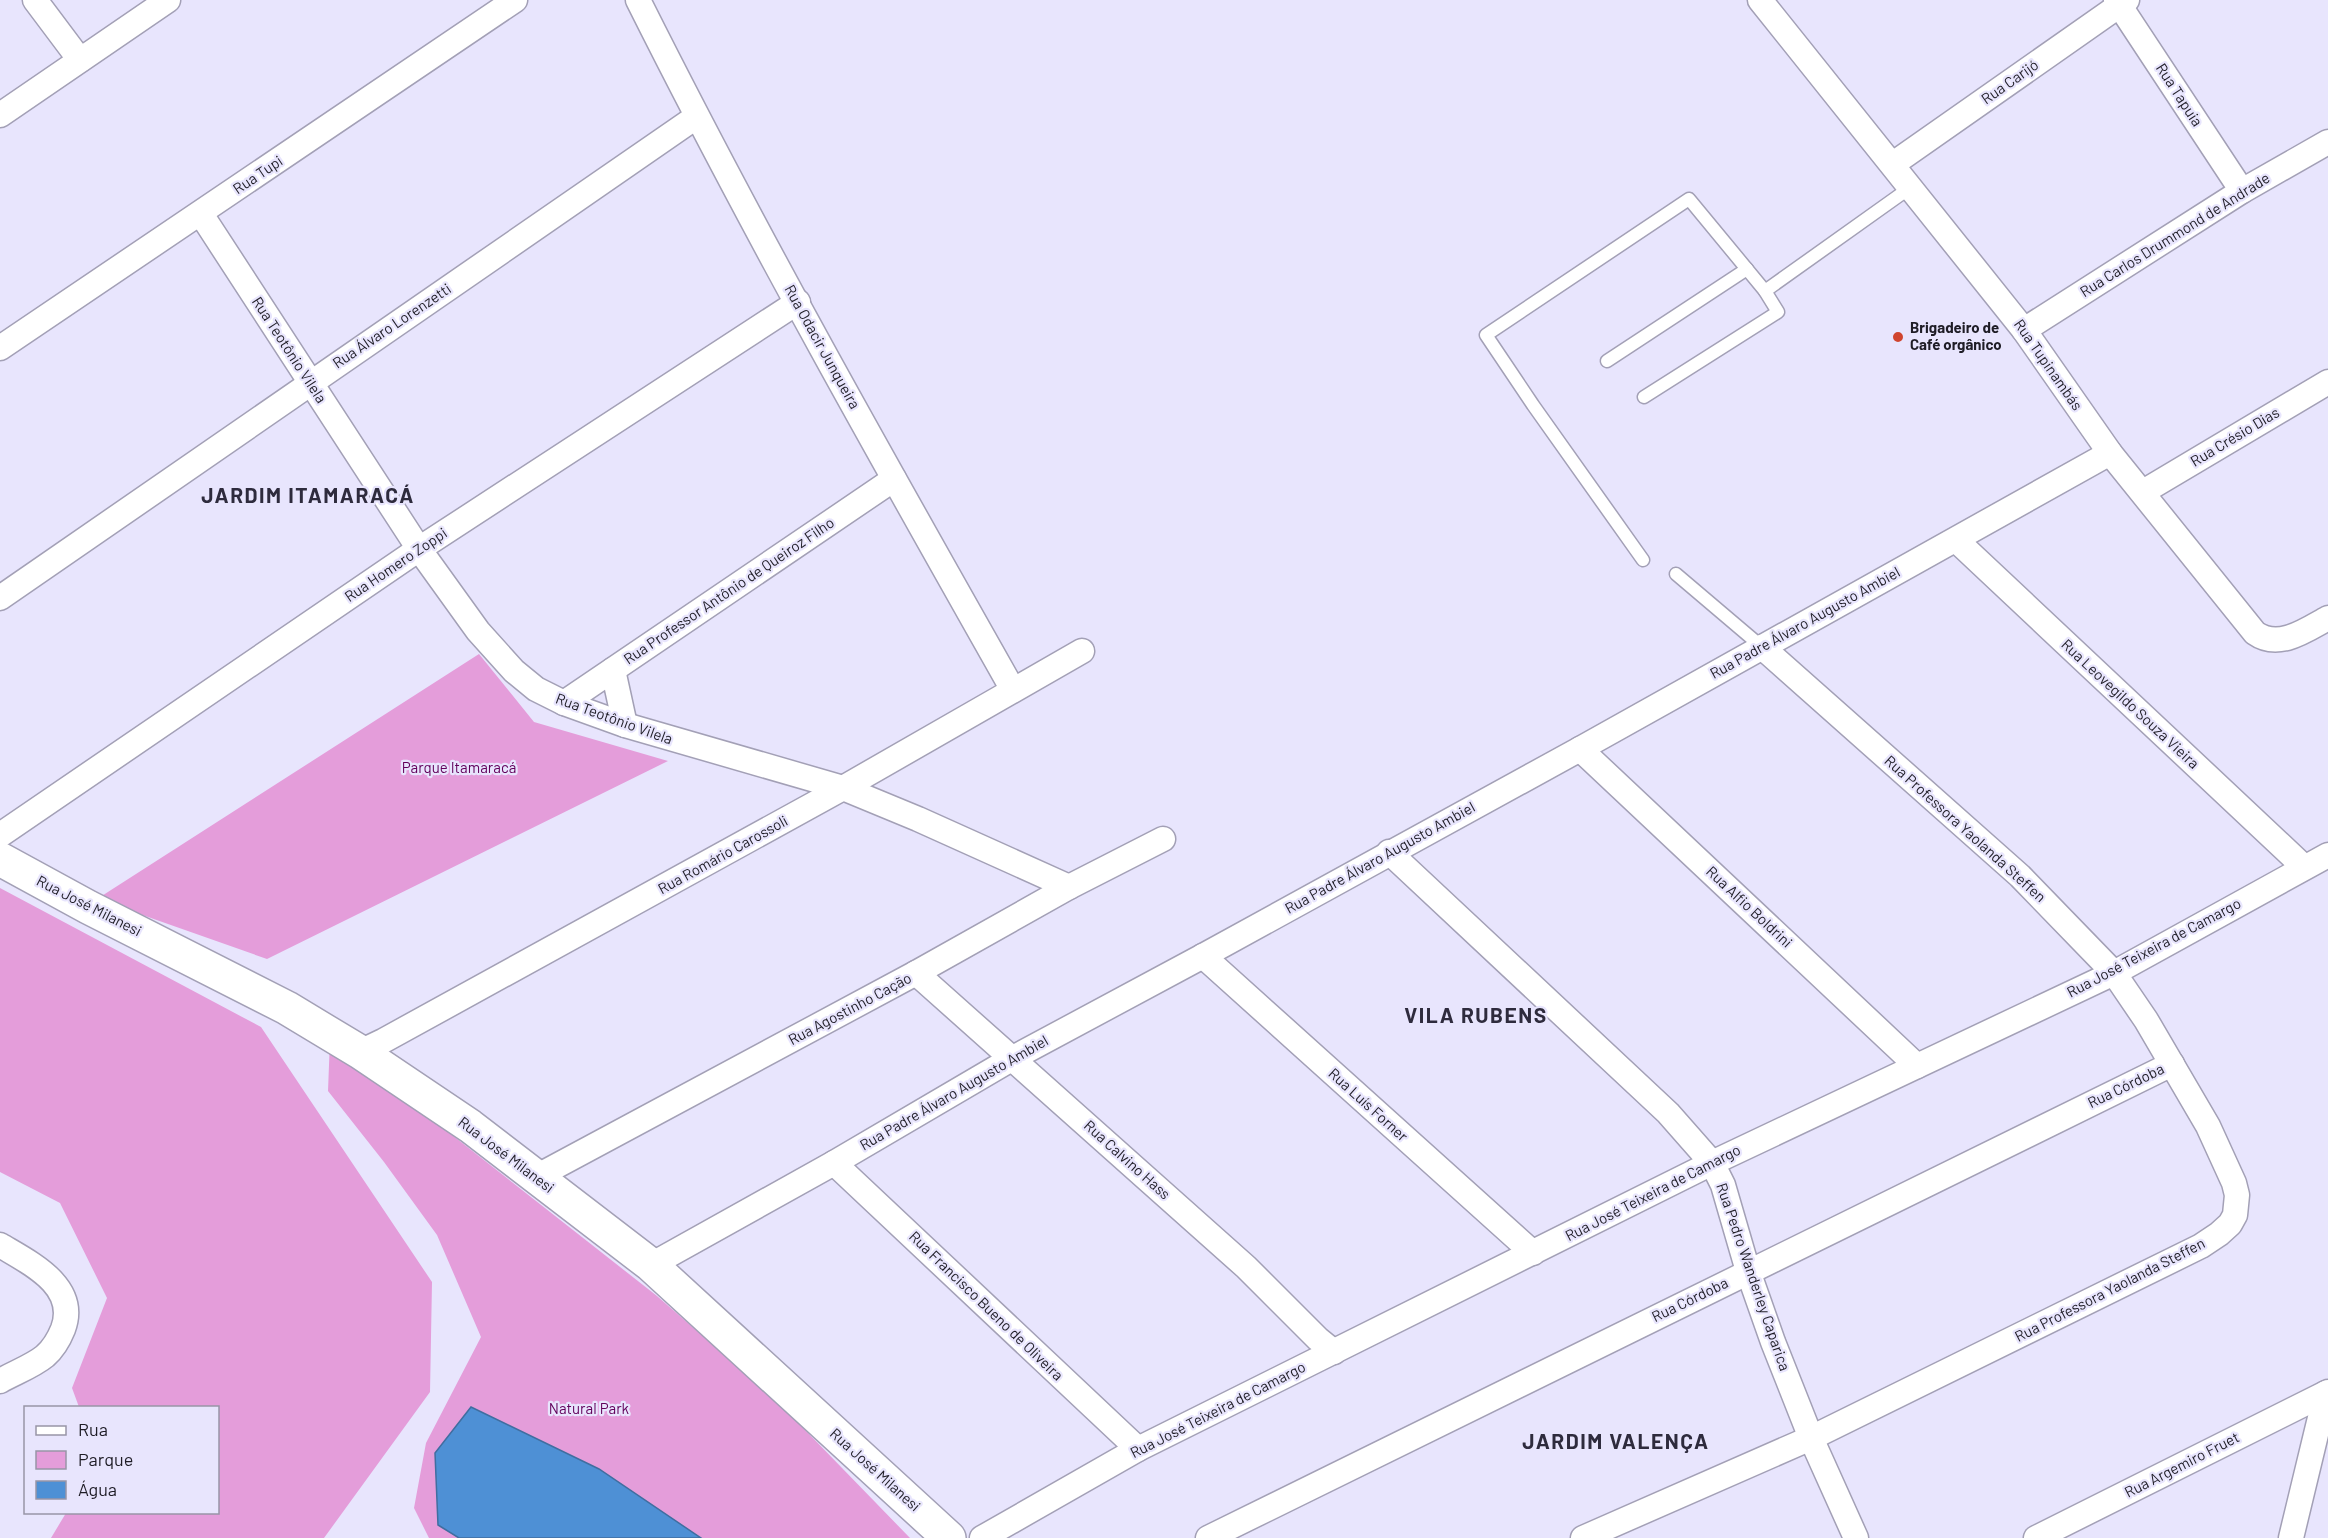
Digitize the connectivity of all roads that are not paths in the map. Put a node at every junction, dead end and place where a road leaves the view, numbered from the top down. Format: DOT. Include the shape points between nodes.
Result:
graph roads {
  1 [pos="35,0"];
  2 [pos="168,0"];
  3 [pos="516,0"];
  4 [pos="638,0"];
  5 [pos="1760,0"];
  6 [pos="2121,2"];
  7 [pos="80,60"];
  8 [pos="0,115"];
  9 [pos="696,117"];
  10 [pos="2328,142"];
  11 [pos="1893,164"];
  12 [pos="1911,187"];
  13 [pos="2242,191"];
  14 [pos="201,214"];
  15 [pos="1747,269"];
  16 [pos="1765,291"];
  17 [pos="798,302"];
  18 [pos="2024,330"];
  19 [pos="0,348"];
  20 [pos="1607,361"];
  21 [pos="2328,382"];
  22 [pos="310,383"];
  23 [pos="1644,397"];
  24 [pos="2110,453"];
  25 [pos="894,479"];
  26 [pos="2142,492"];
  27 [pos="1956,540"];
  28 [pos="419,549"];
  29 [pos="1643,560"];
  30 [pos="1676,574"];
  31 [pos="0,598"];
  32 [pos="2328,618"];
  33 [pos="1761,647"];
  34 [pos="1082,651"];
  35 [pos="613,670"];
  36 [pos="1013,690"];
  37 [pos="564,703"];
  38 [pos="625,725"];
  39 [pos="1580,749"];
  40 [pos="843,788"];
  41 [pos="0,835"];
  42 [pos="1163,839"];
  43 [pos="1389,852"];
  44 [pos="2328,855"];
  45 [pos="0,859"];
  46 [pos="2304,867"];
  47 [pos="1069,887"];
  48 [pos="1203,956"];
  49 [pos="916,973"];
  50 [pos="2114,974"];
  51 [pos="360,1052"];
  52 [pos="1013,1058"];
  53 [pos="2172,1064"];
  54 [pos="1917,1066"];
  55 [pos="834,1163"];
  56 [pos="1712,1163"];
  57 [pos="536,1177"];
  58 [pos="0,1245"];
  59 [pos="1533,1253"];
  60 [pos="651,1265"];
  61 [pos="1749,1271"];
  62 [pos="1334,1352"];
  63 [pos="0,1381"];
  64 [pos="2327,1393"];
  65 [pos="1811,1438"];
  66 [pos="1138,1449"];
  67 [pos="949,1538"];
  68 [pos="981,1538"];
  69 [pos="1208,1538"];
  70 [pos="1583,1538"];
  71 [pos="1856,1538"];
  72 [pos="2036,1538"];
  73 [pos="2291,1538"];
  1 -- 7 [label="street"];
  2 -- 7 [label="street"];
  3 -- 14 [label="street, Rua Tupi"];
  4 -- 9 [label="street, Rua Odacir Junqueira"];
  5 -- 11 [label="street, Rua Tupinambás"];
  6 -- 11 [label="street, Rua Carijó"];
  6 -- 13 [label="street, Rua Tapuia"];
  7 -- 8 [label="street"];
  9 -- 17 [label="street, Rua Odacir Junqueira"];
  9 -- 22 [label="street, Rua Álvaro Lorenzetti"];
  10 -- 13 [label="street, Rua Carlos Drummond de Andrade"];
  11 -- 12 [label="street, Rua Tupinambás"];
  12 -- 16 [label="lane"];
  12 -- 18 [label="street, Rua Tupinambás"];
  13 -- 18 [label="street, Rua Carlos Drummond de Andrade"];
  14 -- 19 [label="street, Rua Tupi"];
  14 -- 22 [label="street, Rua Teotônio Vilela"];
  15 -- 16 [label="lane"];
  15 -- 20 [label="lane"];
  15 -- 29 [label="lane" via="1689,199 1486,335"];
  16 -- 23 [label="lane" via="1778,312"];
  17 -- 25 [label="street, Rua Odacir Junqueira"];
  17 -- 28 [label="street, Rua Homero Zoppi"];
  18 -- 24 [label="street, Rua Tupinambás"];
  21 -- 26 [label="street, Rua Crésio Dias"];
  22 -- 28 [label="street, Rua Teotônio Vilela"];
  22 -- 31 [label="street, Rua Álvaro Lorenzetti"];
  24 -- 26 [label="street, Rua Tupinambás"];
  24 -- 27 [label="street, Rua Padre Álvaro Augusto Ambiel"];
  25 -- 35 [label="street, Rua Professor Antônio de Queiroz Filho"];
  25 -- 36 [label="street, Rua Odacir Junqueira"];
  26 -- 32 [label="street, Rua Tupinambás" via="2255,633 2271,640 2290,638"];
  27 -- 33 [label="street, Rua Padre Álvaro Augusto Ambiel"];
  27 -- 46 [label="street, Rua Leovegildo Souza Vieira"];
  28 -- 37 [label="street, Rua Teotônio Vilela" via="478,631 514,671 536,689"];
  28 -- 41 [label="street, Rua Homero Zoppi"];
  30 -- 33 [label="lane, Rua Professora Yaolanda Steffen"];
  33 -- 39 [label="street, Rua Padre Álvaro Augusto Ambiel"];
  33 -- 50 [label="street, Rua Professora Yaolanda Steffen" via="2020,876"];
  34 -- 36 [label="street, Rua Romário Carossoli"];
  35 -- 37 [label="street, Rua Professor Antônio de Queiroz Filho"];
  35 -- 38 [label="street"];
  36 -- 40 [label="street, Rua Romário Carossoli"];
  37 -- 38 [label="street, Rua Teotônio Vilela"];
  38 -- 40 [label="street, Rua Teotônio Vilela"];
  39 -- 43 [label="street, Rua Padre Álvaro Augusto Ambiel"];
  39 -- 54 [label="street, Rua Alfio Boldrini"];
  40 -- 47 [label="street, Rua Teotônio Vilela"];
  40 -- 51 [label="street, Rua Romário Carossoli"];
  42 -- 47 [label="street, Rua Agostinho Cação"];
  43 -- 48 [label="street, Rua Padre Álvaro Augusto Ambiel"];
  43 -- 56 [label="street, Rua Pedro Wanderley Caparica" via="1668,1113"];
  44 -- 46 [label="street, Rua José Teixeira de Camargo"];
  45 -- 51 [label="street, Rua José Milanesi" via="277,1003"];
  46 -- 50 [label="street, Rua José Teixeira de Camargo"];
  47 -- 49 [label="street, Rua Agostinho Cação"];
  48 -- 52 [label="street, Rua Padre Álvaro Augusto Ambiel"];
  48 -- 59 [label="street, Rua Luís Forner"];
  49 -- 52 [label="street, Rua Calvino Hass"];
  49 -- 57 [label="street, Rua Agostinho Cação"];
  50 -- 53 [label="street, Rua Professora Yaolanda Steffen"];
  50 -- 54 [label="street, Rua José Teixeira de Camargo"];
  51 -- 57 [label="street, Rua José Milanesi" via="470,1126"];
  52 -- 55 [label="street, Rua Padre Álvaro Augusto Ambiel"];
  52 -- 62 [label="street, Rua Calvino Hass" via="1246,1267"];
  53 -- 61 [label="street, Rua Córdoba"];
  53 -- 65 [label="street, Rua Professora Yaolanda Steffen" via="2208,1126 2234,1183 2237,1204 2230,1224 2201,1246"];
  54 -- 56 [label="street, Rua José Teixeira de Camargo"];
  55 -- 60 [label="street, Rua Padre Álvaro Augusto Ambiel"];
  55 -- 66 [label="street, Rua Francisco Bueno de Oliveira"];
  56 -- 59 [label="street, Rua José Teixeira de Camargo"];
  56 -- 61 [label="street, Rua Pedro Wanderley Caparica" via="1723,1185"];
  57 -- 60 [label="street, Rua José Milanesi"];
  58 -- 63 [label="street" via="47,1276 63,1293 67,1310 60,1336 49,1352"];
  59 -- 62 [label="street, Rua José Teixeira de Camargo"];
  60 -- 67 [label="street, Rua José Milanesi"];
  61 -- 65 [label="street, Rua Pedro Wanderley Caparica"];
  61 -- 69 [label="street, Rua Córdoba"];
  62 -- 66 [label="street, Rua José Teixeira de Camargo"];
  64 -- 72 [label="street, Rua Argemiro Fruet"];
  64 -- 73 [label="street"];
  65 -- 70 [label="street, Rua Professora Yaolanda Steffen"];
  65 -- 71 [label="street, Rua Pedro Wanderley Caparica"];
  66 -- 68 [label="street, Rua José Teixeira de Camargo"];
}
